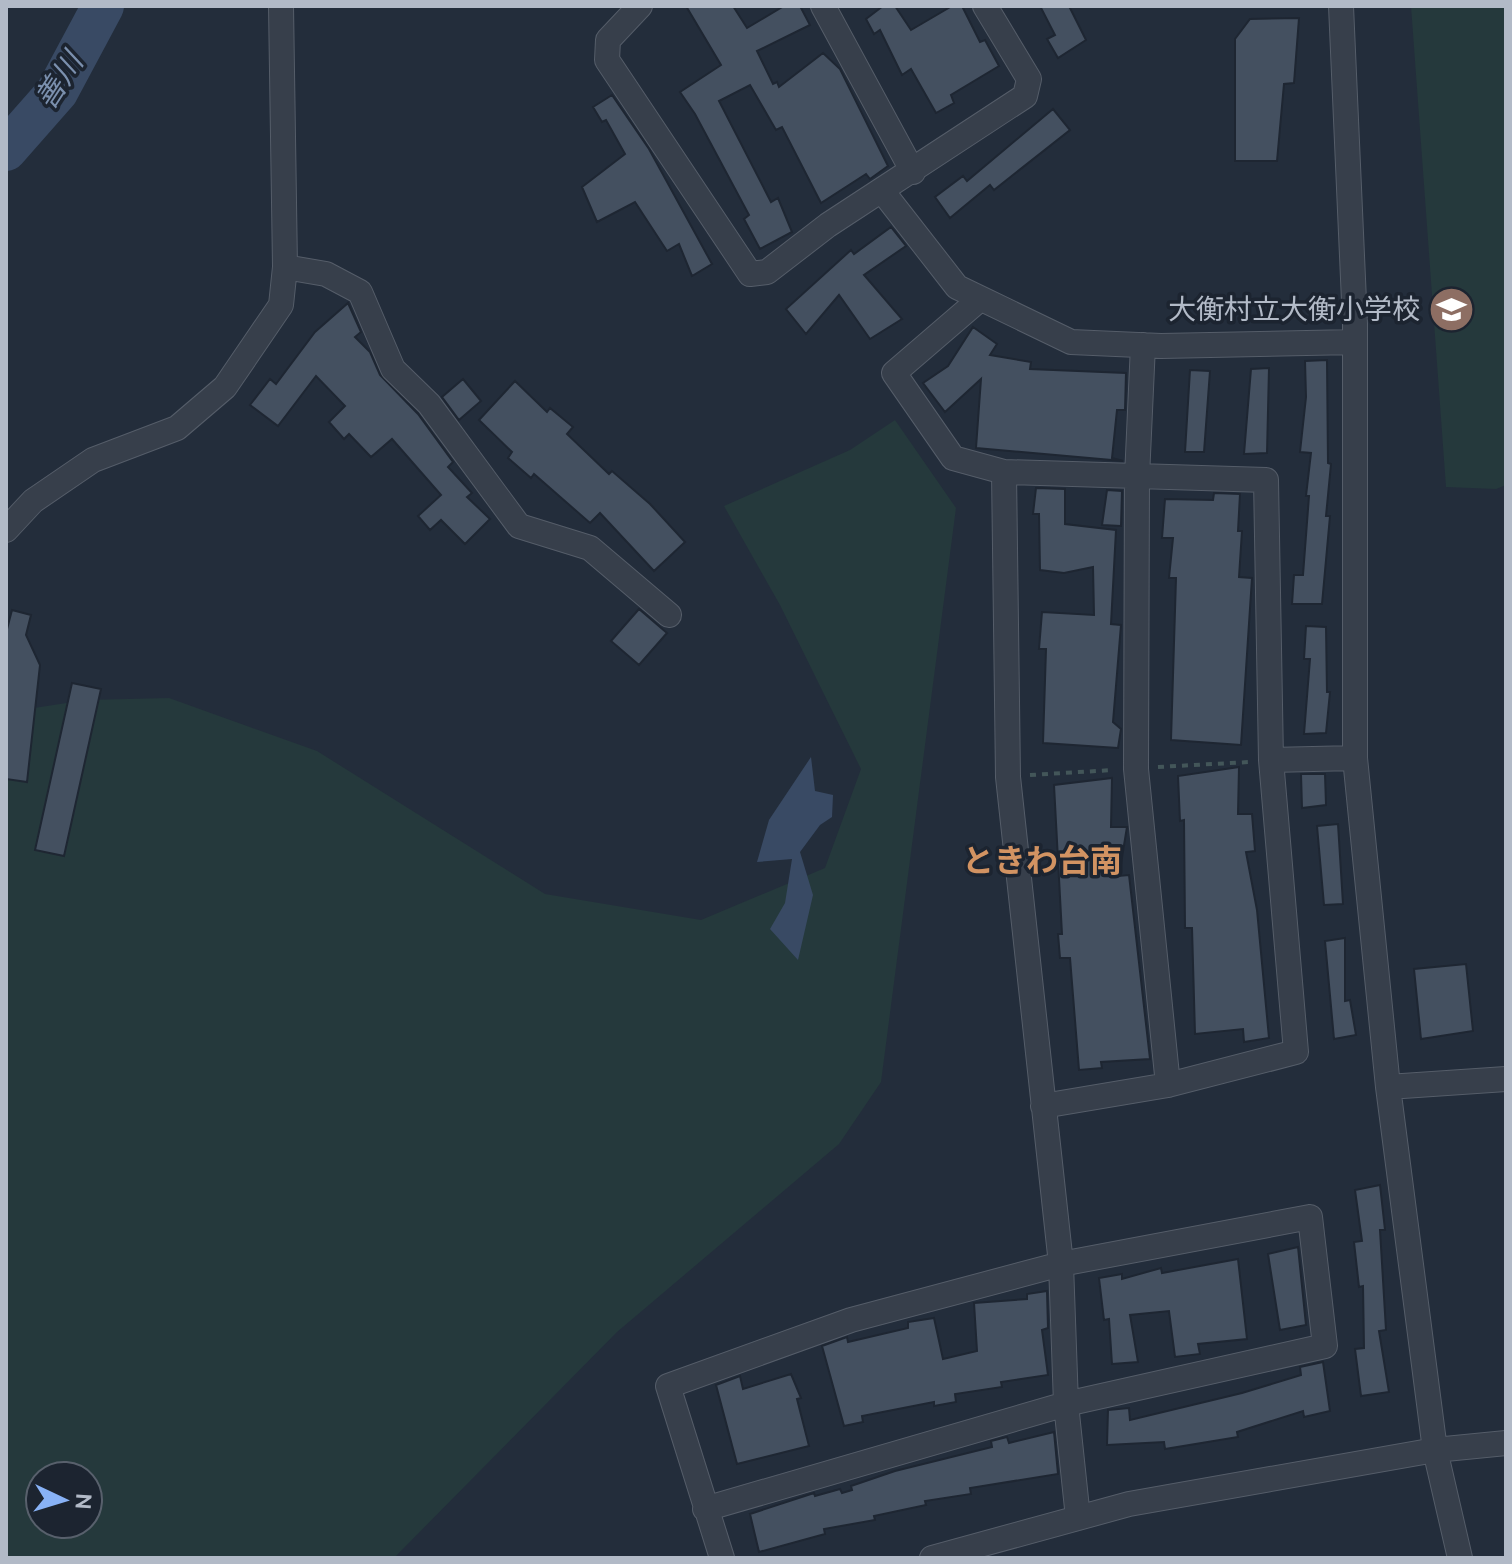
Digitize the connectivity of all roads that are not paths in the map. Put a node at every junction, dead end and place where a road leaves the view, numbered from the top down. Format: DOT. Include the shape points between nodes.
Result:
graph roads {
  1 [pos="281,6"];
  2 [pos="640,6"];
  3 [pos="823,6"];
  4 [pos="985,6"];
  5 [pos="1341,6"];
  6 [pos="913,172"];
  7 [pos="883,192"];
  8 [pos="285,267"];
  9 [pos="980,299"];
  10 [pos="1355,342"];
  11 [pos="1143,345"];
  12 [pos="1004,472"];
  13 [pos="1137,477"];
  14 [pos="6,530"];
  15 [pos="669,615"];
  16 [pos="1355,758"];
  17 [pos="1271,760"];
  18 [pos="1506,1079"];
  19 [pos="1168,1085"];
  20 [pos="1388,1087"];
  21 [pos="1043,1106"];
  22 [pos="1061,1264"];
  23 [pos="1066,1404"];
  24 [pos="1506,1443"];
  25 [pos="1435,1450"];
  26 [pos="705,1509"];
  27 [pos="1078,1518"];
  28 [pos="722,1558"];
  29 [pos="932,1558"];
  30 [pos="1460,1558"];
  1 -- 8 [label="street"];
  2 -- 7 [label="street" via="608,40 607,60 750,274 767,272 828,225"];
  3 -- 6 [label="street"];
  4 -- 6 [label="street" via="1029,79 1025,96"];
  5 -- 10 [label="street"];
  6 -- 7 [label="street"];
  7 -- 9 [label="street" via="957,287"];
  8 -- 14 [label="street" via="281,305 225,387 177,428 93,460 33,501"];
  8 -- 15 [label="street" via="326,274 360,292 393,369 429,404 519,526 590,548"];
  9 -- 11 [label="street" via="1071,342"];
  9 -- 12 [label="street" via="894,373 953,458"];
  10 -- 11 [label="street"];
  10 -- 16 [label="street"];
  11 -- 13 [label="street"];
  12 -- 13 [label="street"];
  12 -- 21 [label="street" via="1008,777"];
  13 -- 17 [label="street" via="1266,480"];
  13 -- 19 [label="street" via="1136,769"];
  16 -- 17 [label="street"];
  16 -- 20 [label="street"];
  17 -- 19 [label="street" via="1296,1052"];
  18 -- 20 [label="street"];
  19 -- 21 [label="street"];
  20 -- 25 [label="street"];
  21 -- 22 [label="street"];
  22 -- 23 [label="street"];
  22 -- 23 [label="street" via="1310,1217 1325,1346"];
  22 -- 26 [label="street" via="851,1320 668,1386"];
  23 -- 26 [label="street"];
  23 -- 27 [label="street"];
  24 -- 25 [label="street"];
  25 -- 27 [label="street" via="1129,1504"];
  25 -- 30 [label="street"];
  26 -- 28 [label="street"];
  27 -- 29 [label="street"];
}
